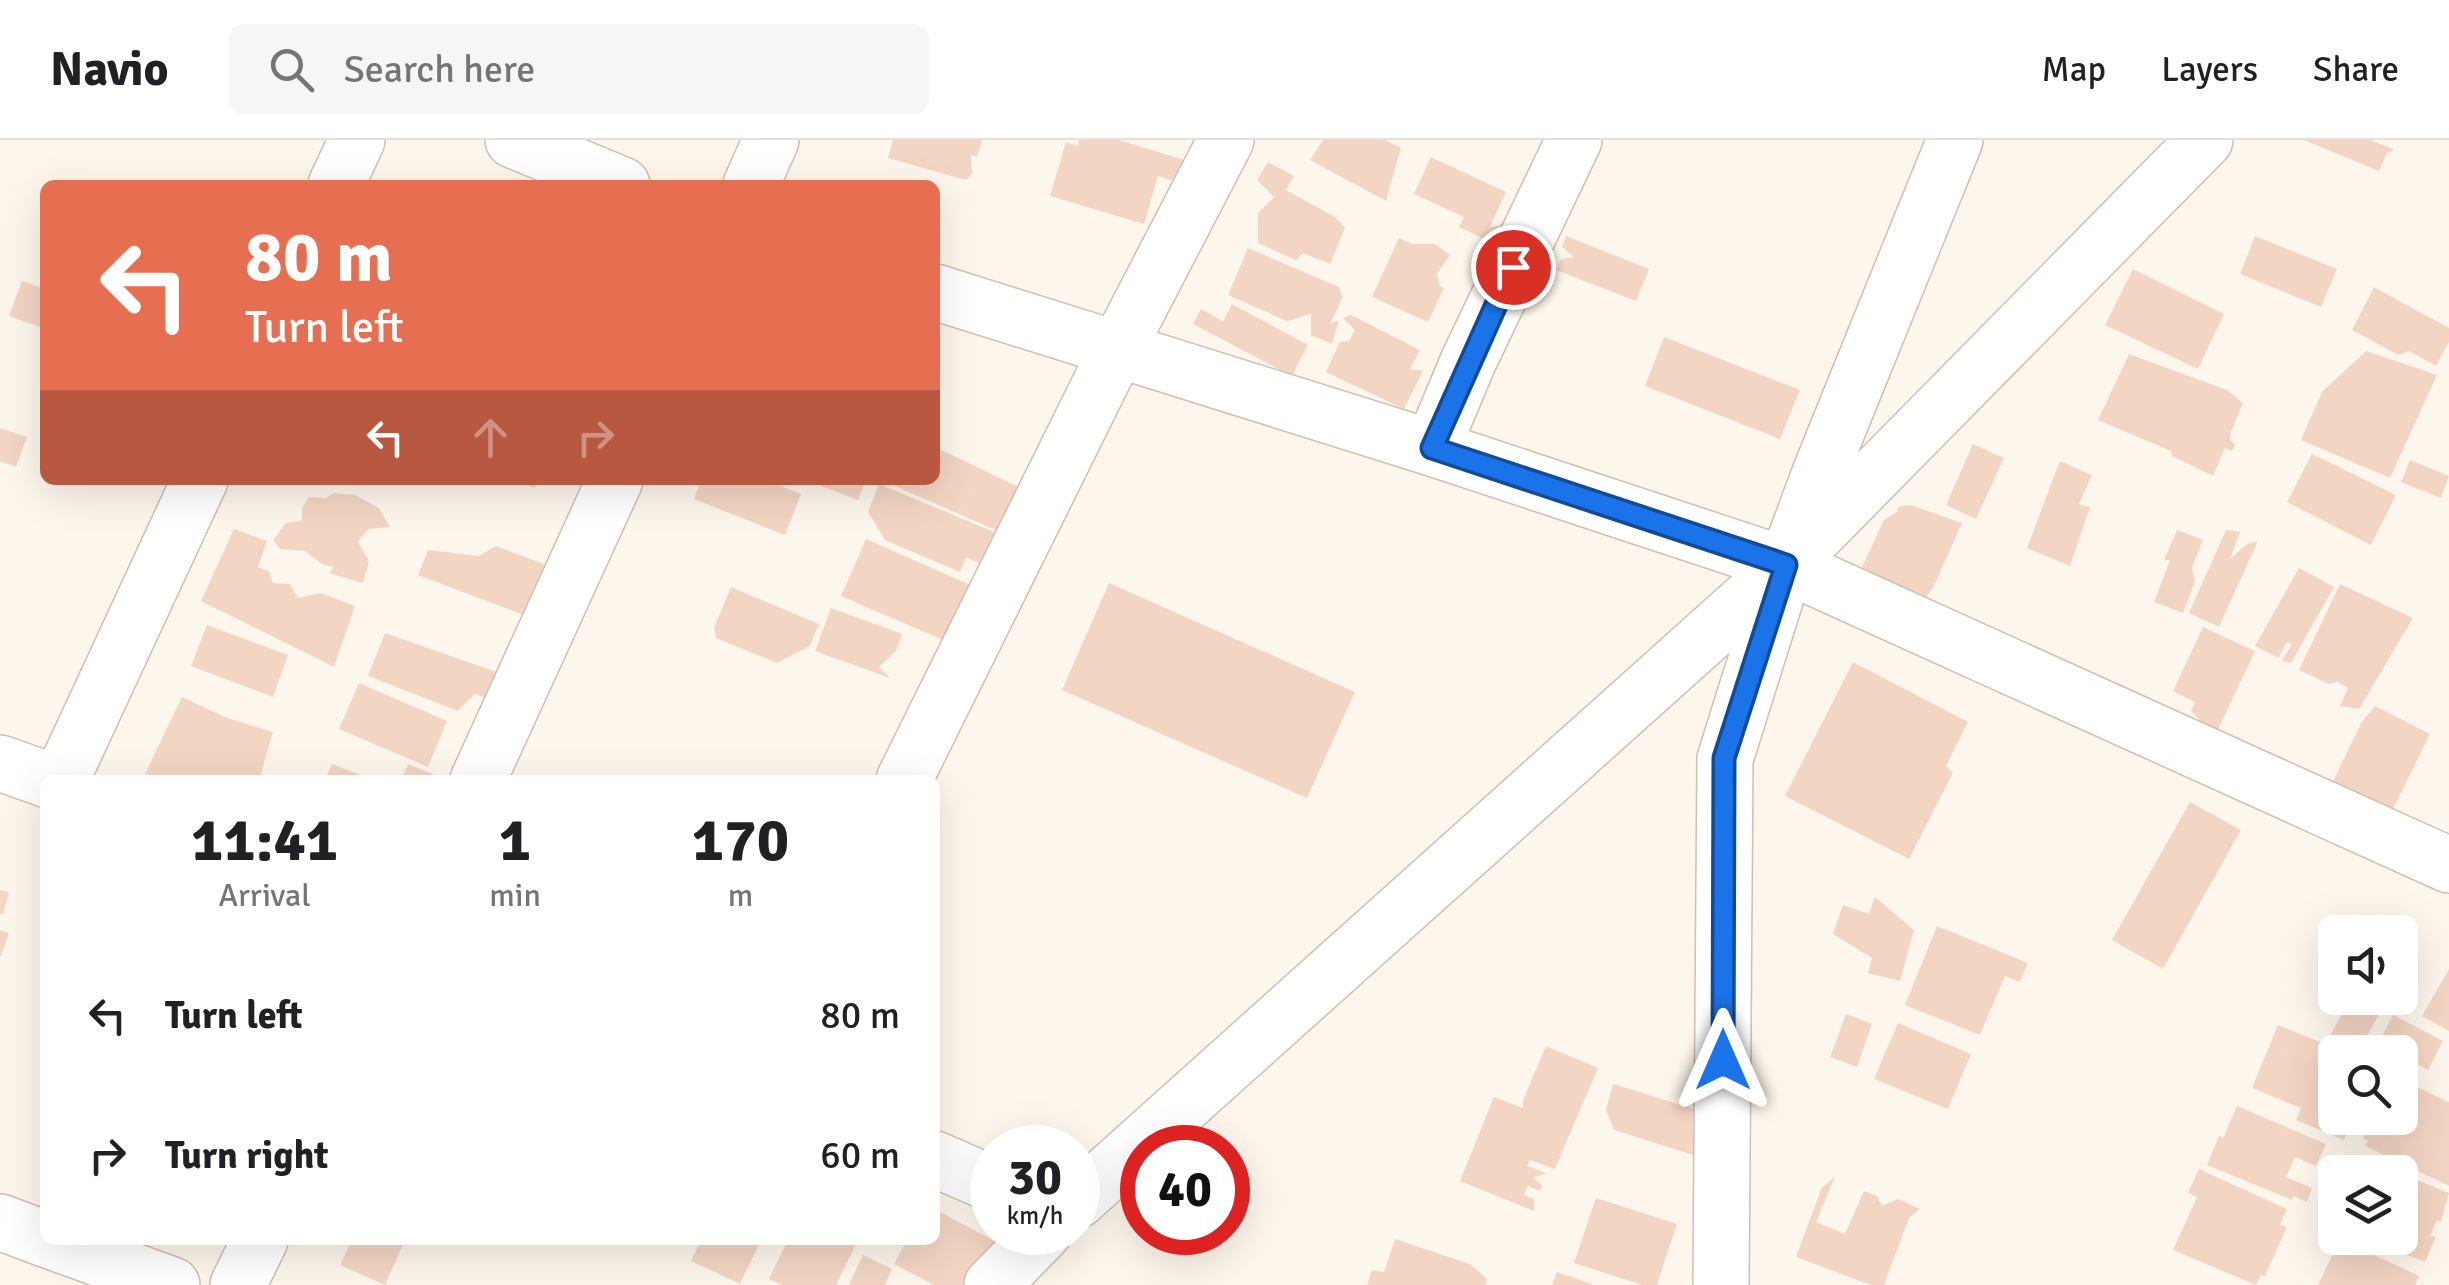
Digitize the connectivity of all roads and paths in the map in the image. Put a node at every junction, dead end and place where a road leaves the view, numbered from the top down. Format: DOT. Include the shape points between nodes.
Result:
graph roads {
  1 [pos="357,140"];
  2 [pos="513,140"];
  3 [pos="772,140"];
  4 [pos="1226,140"];
  5 [pos="1574,140"];
  6 [pos="1955,140"];
  7 [pos="2205,140"];
  8 [pos="338,180"];
  9 [pos="610,180"];
  10 [pos="752,180"];
  11 [pos="940,294"];
  12 [pos="1118,348"];
  13 [pos="1432,448"];
  14 [pos="198,485"];
  15 [pos="613,485"];
  16 [pos="1786,565"];
  17 [pos="0,763"];
  18 [pos="63,775"];
  19 [pos="480,775"];
  20 [pos="906,775"];
  21 [pos="40,777"];
  22 [pos="2449,865"];
  23 [pos="940,1161"];
  24 [pos="970,1174"];
  25 [pos="1100,1180"];
  26 [pos="0,1222"];
  27 [pos="40,1236"];
  28 [pos="63,1245"];
  29 [pos="258,1245"];
  30 [pos="1021,1255"];
  31 [pos="172,1285"];
  32 [pos="238,1285"];
  33 [pos="992,1285"];
  34 [pos="1721,1285"];
  1 -- 8 [label="street"];
  2 -- 9 [label="street"];
  3 -- 10 [label="street"];
  4 -- 12 [label="street"];
  5 -- 13 [label="street"];
  6 -- 16 [label="street"];
  7 -- 16 [label="street"];
  11 -- 12 [label="street"];
  12 -- 13 [label="street"];
  12 -- 20 [label="street"];
  13 -- 16 [label="street"];
  14 -- 18 [label="street"];
  15 -- 19 [label="street"];
  16 -- 22 [label="street"];
  16 -- 25 [label="street"];
  16 -- 34 [label="street" via="1724,758"];
  17 -- 21 [label="street"];
  23 -- 24 [label="street"];
  26 -- 27 [label="street"];
  28 -- 31 [label="street"];
  29 -- 32 [label="street"];
  30 -- 33 [label="street"];
}
